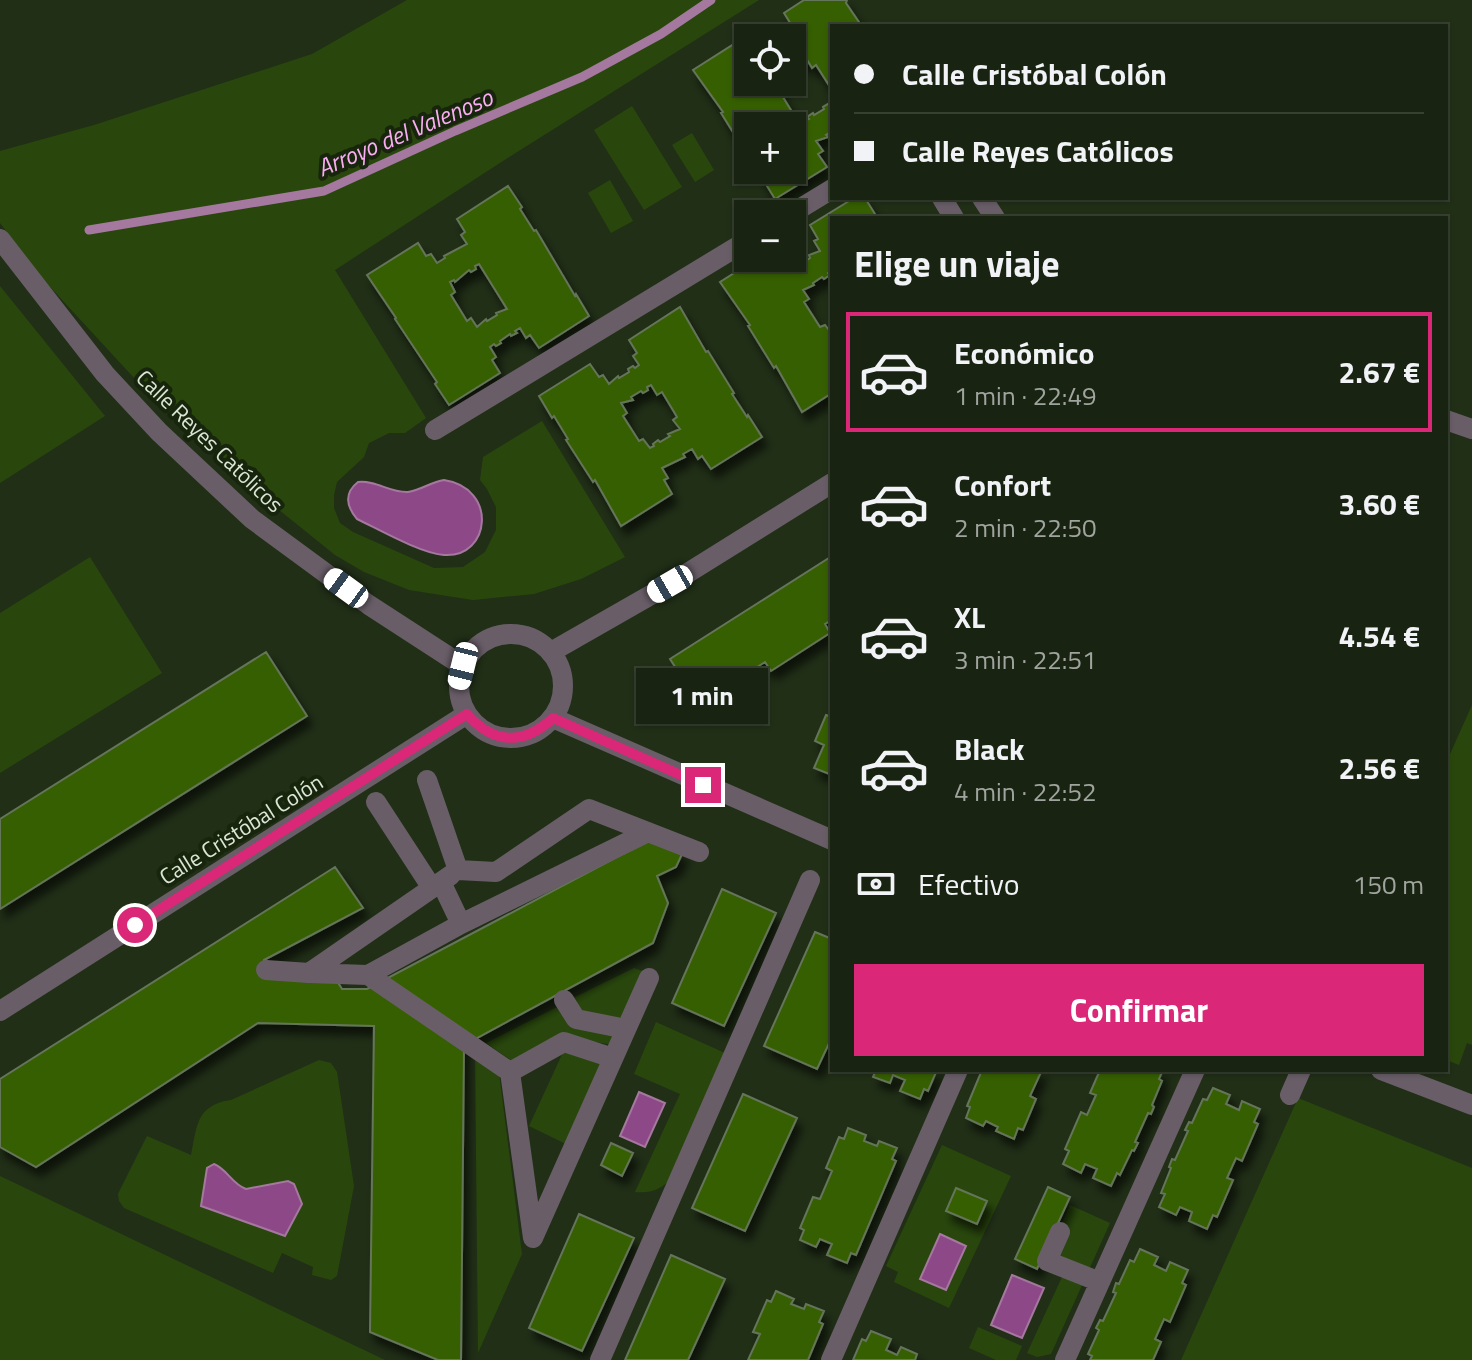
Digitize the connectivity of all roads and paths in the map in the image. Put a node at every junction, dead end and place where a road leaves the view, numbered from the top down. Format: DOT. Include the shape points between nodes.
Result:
graph roads {
  1 [pos="830,190"];
  2 [pos="806,205"];
  3 [pos="0,239"];
  4 [pos="734,248"];
  5 [pos="1448,421"];
  6 [pos="1472,429"];
  7 [pos="435,430"];
  8 [pos="830,484"];
  9 [pos="551,652"];
  10 [pos="463,666"];
  11 [pos="467,714"];
  12 [pos="553,718"];
  13 [pos="427,780"];
  14 [pos="376,802"];
  15 [pos="648,832"];
  16 [pos="830,839"];
  17 [pos="699,852"];
  18 [pos="444,880"];
  19 [pos="810,880"];
  20 [pos="461,924"];
  21 [pos="266,970"];
  22 [pos="309,973"];
  23 [pos="368,975"];
  24 [pos="649,978"];
  25 [pos="564,1000"];
  26 [pos="0,1011"];
  27 [pos="626,1029"];
  28 [pos="613,1058"];
  29 [pos="510,1072"];
  30 [pos="957,1072"];
  31 [pos="1194,1072"];
  32 [pos="1300,1072"];
  33 [pos="1386,1072"];
  34 [pos="1290,1095"];
  35 [pos="1472,1105"];
  36 [pos="1060,1232"];
  37 [pos="1100,1282"];
  38 [pos="600,1360"];
  39 [pos="831,1360"];
  40 [pos="1065,1360"];
  1 -- 2 [label="street"];
  3 -- 10 [label="street, Calle Reyes Católicos" via="105,374 252,519"];
  4 -- 7 [label="street"];
  5 -- 6 [label="street"];
  8 -- 9 [label="street"];
  9 -- 10 [label="street" via="537,641 503,634 486,640"];
  9 -- 12 [label="street" via="563,685"];
  10 -- 11 [label="street" via="460,699"];
  11 -- 12 [label="street" via="478,727 509,738 526,736"];
  11 -- 26 [label="street, Calle Cristóbal Colón"];
  12 -- 16 [label="street"];
  13 -- 18 [label="street"];
  14 -- 18 [label="street"];
  15 -- 17 [label="street"];
  15 -- 18 [label="street" via="589,809 496,872"];
  15 -- 20 [label="street"];
  18 -- 20 [label="street"];
  18 -- 22 [label="street"];
  19 -- 38 [label="street"];
  20 -- 23 [label="street"];
  21 -- 22 [label="street"];
  22 -- 23 [label="street"];
  23 -- 29 [label="street"];
  24 -- 27 [label="street"];
  25 -- 27 [label="street" via="576,1019"];
  27 -- 28 [label="street"];
  28 -- 29 [label="street" via="564,1042"];
  28 -- 29 [label="street" via="533,1238"];
  30 -- 39 [label="street"];
  31 -- 37 [label="street"];
  32 -- 34 [label="street"];
  33 -- 35 [label="street"];
  36 -- 37 [label="street" via="1047,1261"];
  37 -- 40 [label="street"];
}
